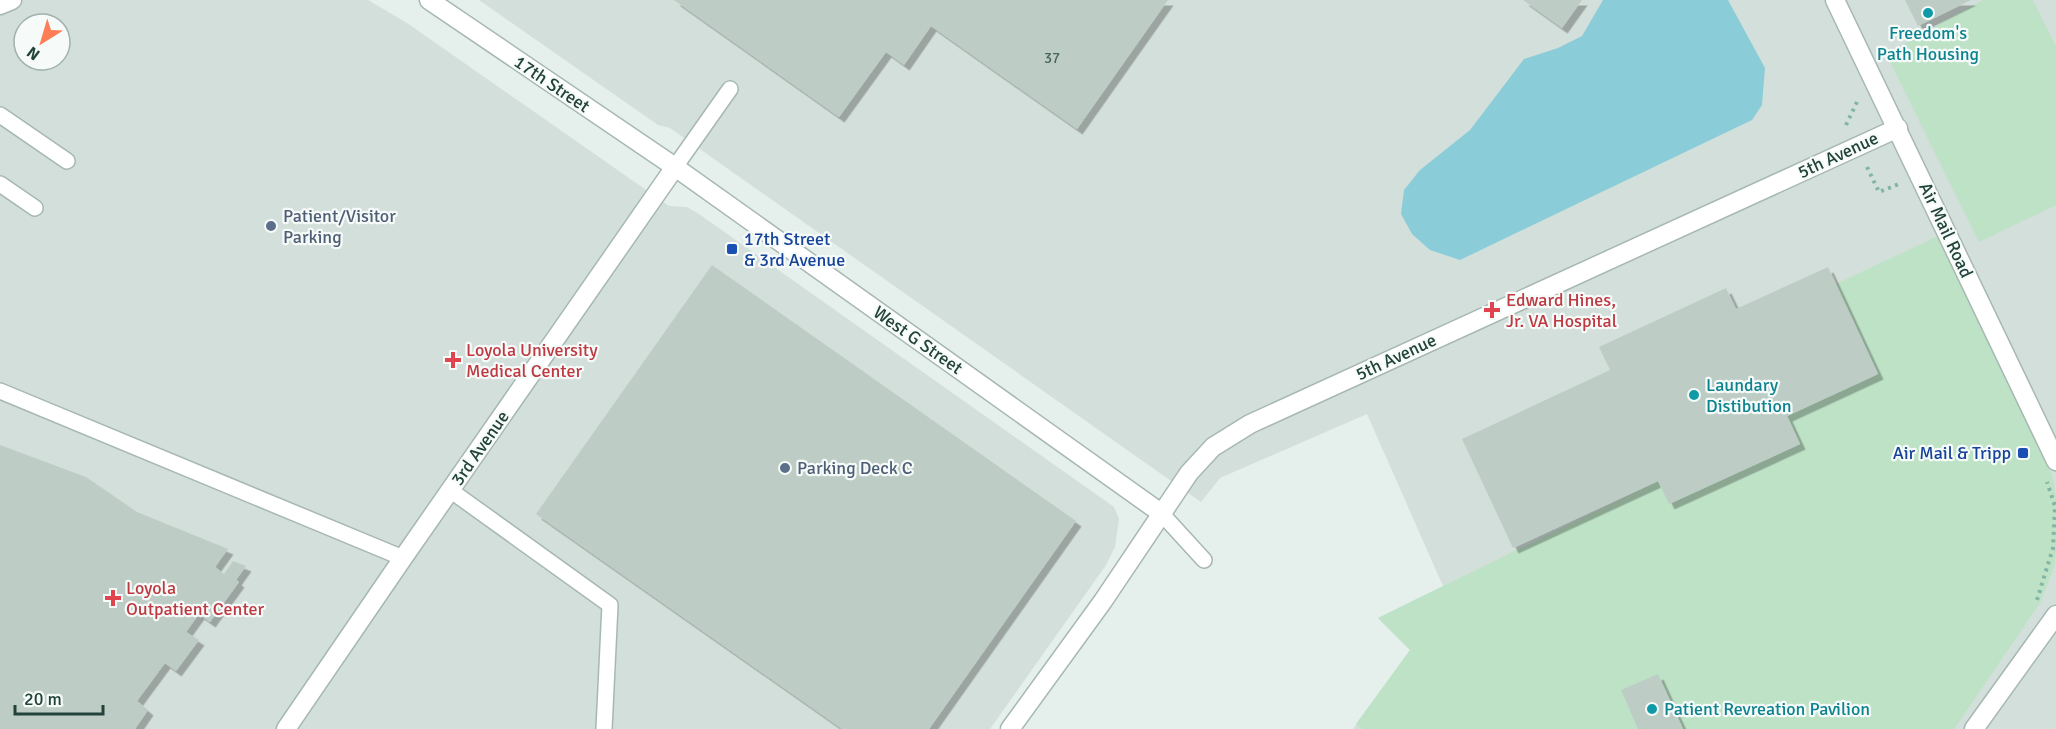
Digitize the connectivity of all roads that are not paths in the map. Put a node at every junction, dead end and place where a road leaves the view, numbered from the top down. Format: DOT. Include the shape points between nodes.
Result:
graph roads {
  1 [pos="12,0"];
  2 [pos="429,0"];
  3 [pos="1835,0"];
  4 [pos="0,5"];
  5 [pos="730,89"];
  6 [pos="0,115"];
  7 [pos="1898,128"];
  8 [pos="67,161"];
  9 [pos="675,167"];
  10 [pos="0,184"];
  11 [pos="35,208"];
  12 [pos="0,391"];
  13 [pos="2056,461"];
  14 [pos="450,490"];
  15 [pos="1161,513"];
  16 [pos="403,558"];
  17 [pos="1204,560"];
  18 [pos="2056,615"];
  19 [pos="286,729"];
  20 [pos="604,729"];
  21 [pos="1010,729"];
  22 [pos="1974,729"];
  1 -- 4 [label="street"];
  2 -- 9 [label="street, 17th Street"];
  3 -- 7 [label="street, Air Mail Road"];
  5 -- 9 [label="lane"];
  6 -- 8 [label="lane"];
  7 -- 13 [label="street, Air Mail Road"];
  7 -- 15 [label="street, 5th Avenue" via="1250,424 1213,447"];
  9 -- 14 [label="street, 3rd Avenue"];
  9 -- 15 [label="street, West G Street"];
  10 -- 11 [label="lane"];
  12 -- 16 [label="lane"];
  14 -- 16 [label="street, 3rd Avenue"];
  14 -- 20 [label="lane" via="610,605"];
  15 -- 17 [label="lane"];
  15 -- 21 [label="street, 5th Avenue"];
  16 -- 19 [label="street, 3rd Avenue"];
  18 -- 22 [label="street"];
}
